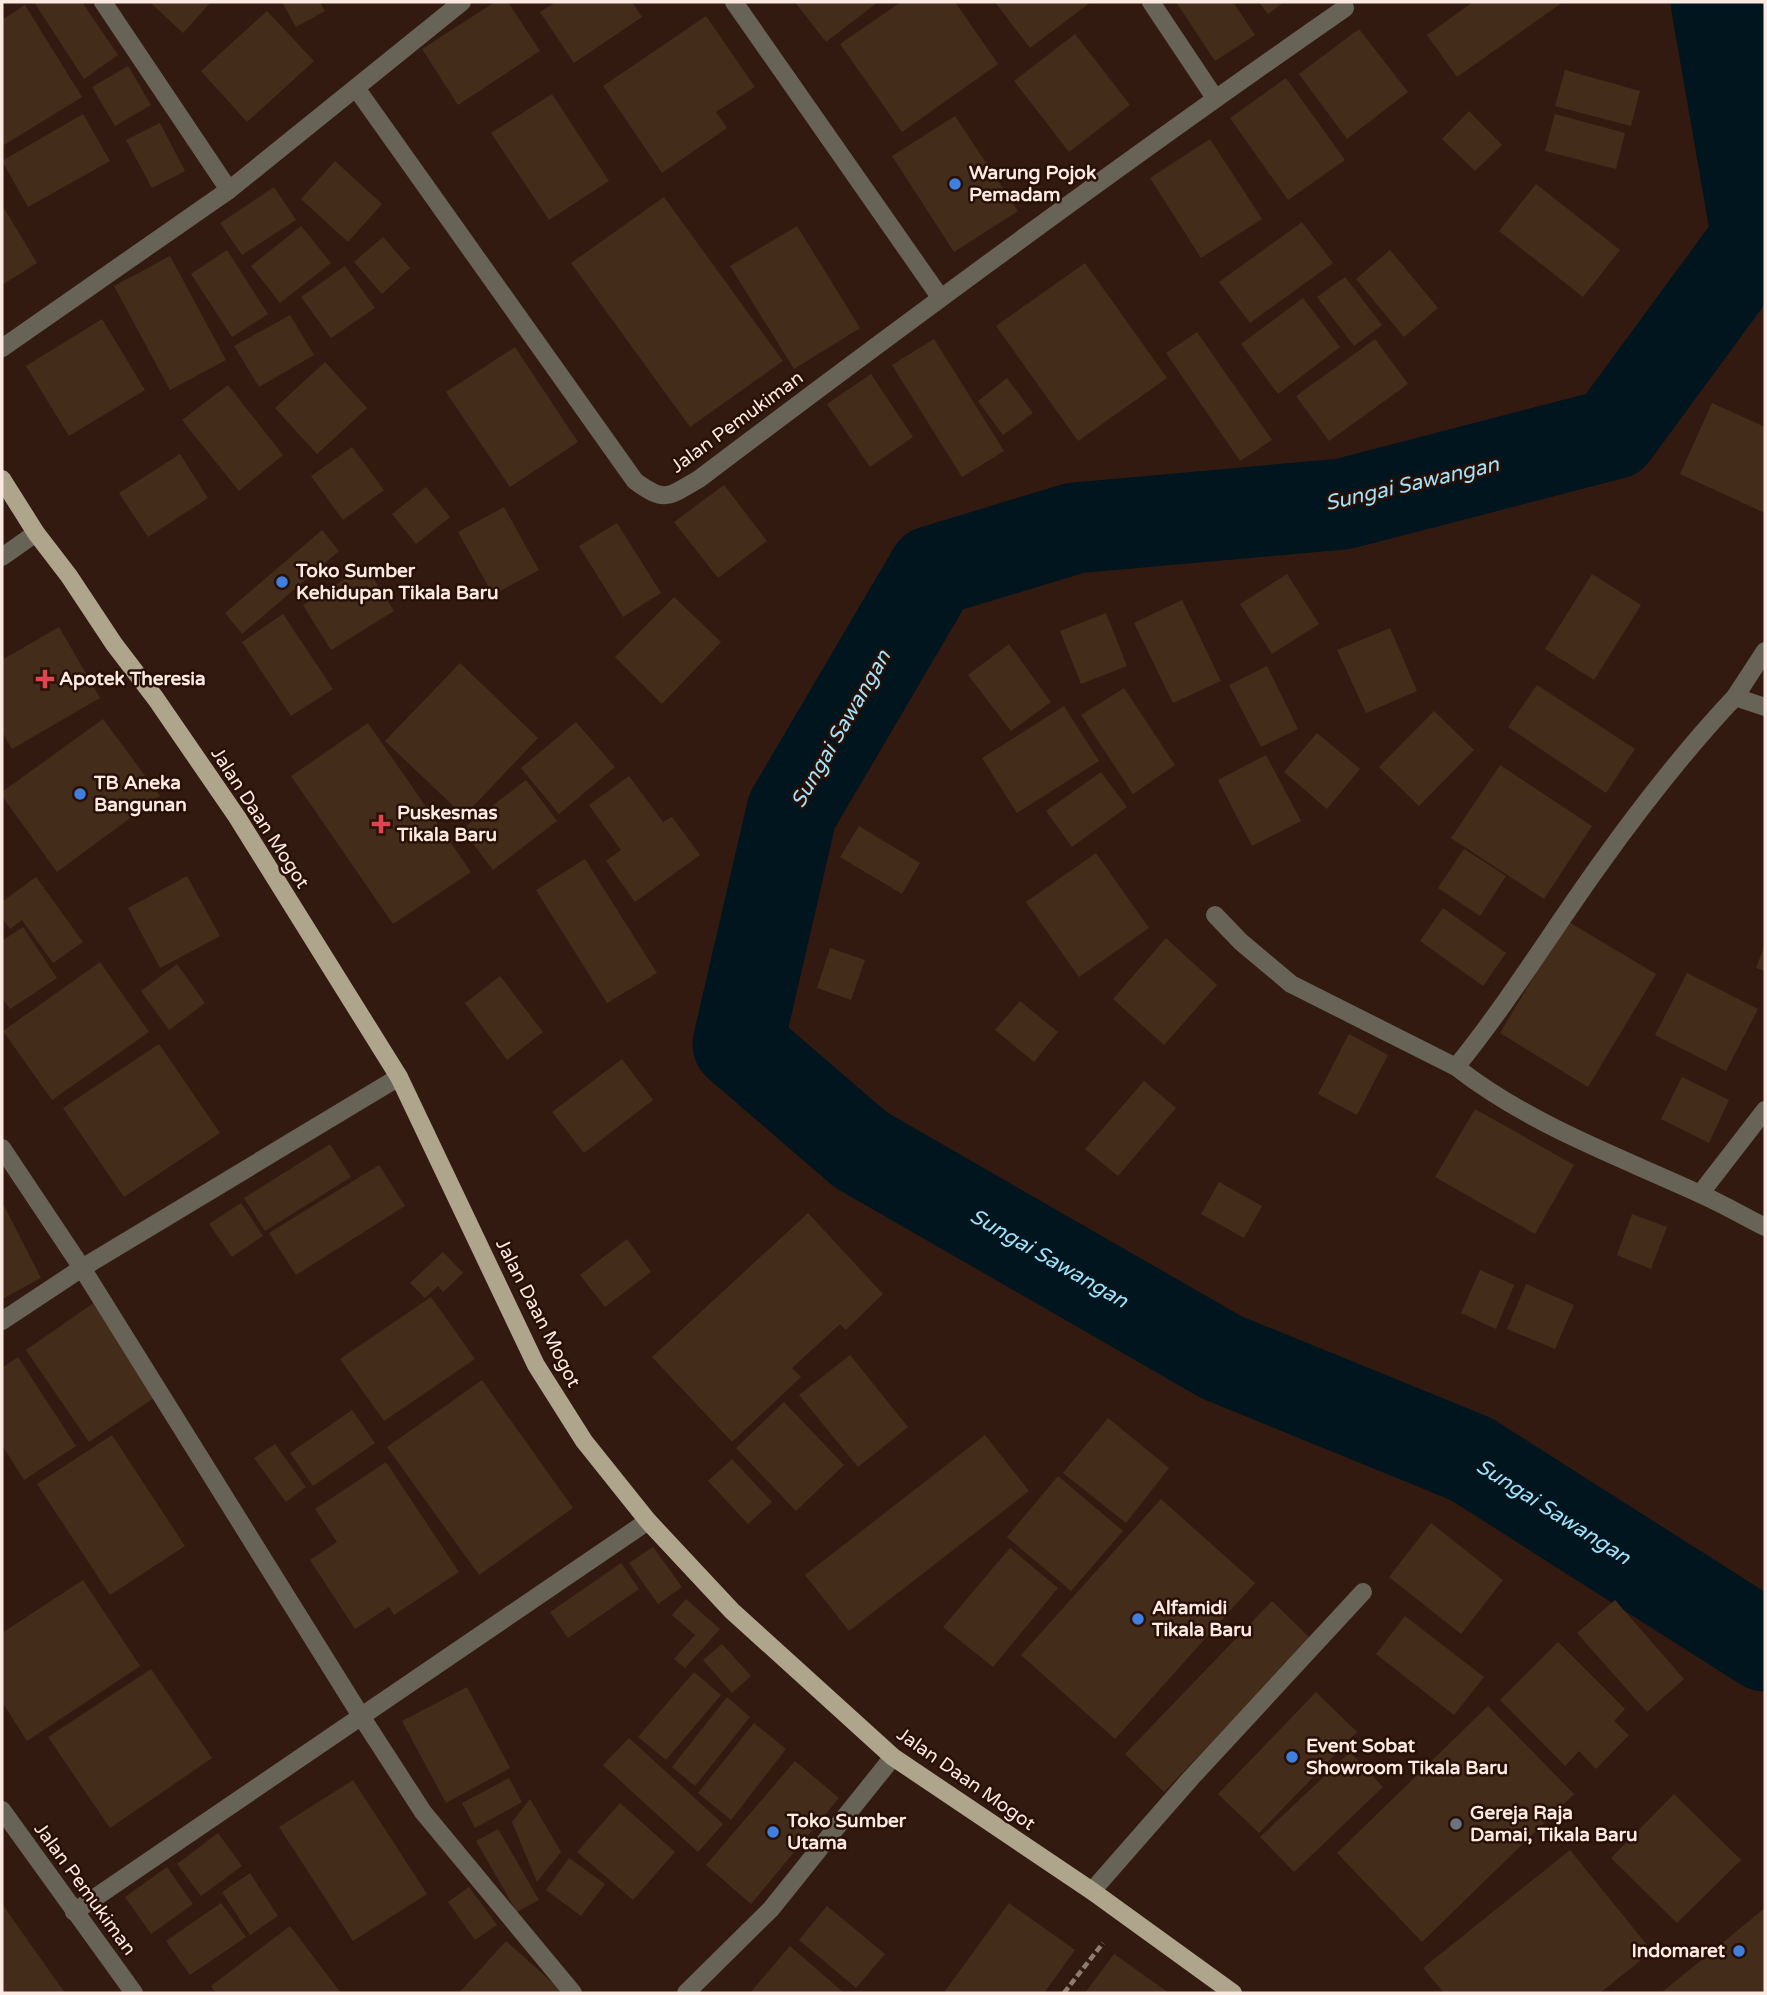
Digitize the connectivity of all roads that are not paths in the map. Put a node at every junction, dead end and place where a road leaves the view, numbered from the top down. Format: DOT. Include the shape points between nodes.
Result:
graph roads {
  1 [pos="103,2"];
  2 [pos="461,2"];
  3 [pos="734,2"];
  4 [pos="1151,2"];
  5 [pos="1345,8"];
  6 [pos="356,88"];
  7 [pos="1215,98"];
  8 [pos="229,190"];
  9 [pos="940,297"];
  10 [pos="2,348"];
  11 [pos="2,479"];
  12 [pos="36,533"];
  13 [pos="2,557"];
  14 [pos="1765,651"];
  15 [pos="1735,697"];
  16 [pos="1765,707"];
  17 [pos="1215,915"];
  18 [pos="1456,1068"];
  19 [pos="399,1077"];
  20 [pos="1765,1110"];
  21 [pos="2,1148"];
  22 [pos="1700,1194"];
  23 [pos="1765,1227"];
  24 [pos="82,1268"];
  25 [pos="2,1321"];
  26 [pos="648,1521"];
  27 [pos="1363,1592"];
  28 [pos="361,1716"];
  29 [pos="893,1757"];
  30 [pos="4,1817"];
  31 [pos="1092,1891"];
  32 [pos="74,1912"];
  33 [pos="134,1993"];
  34 [pos="573,1993"];
  35 [pos="686,1993"];
  36 [pos="1233,1993"];
  1 -- 8 [label="street"];
  2 -- 6 [label="street"];
  3 -- 9 [label="street"];
  4 -- 7 [label="street"];
  5 -- 7 [label="street, Jalan Pemukiman"];
  6 -- 8 [label="street"];
  6 -- 9 [label="street, Jalan Pemukiman" via="635,481 655,495 680,491 699,480"];
  7 -- 9 [label="street, Jalan Pemukiman"];
  8 -- 10 [label="street"];
  11 -- 12 [label="main road, Jalan Daan Mogot"];
  12 -- 13 [label="street"];
  12 -- 19 [label="main road, Jalan Daan Mogot" via="237,817"];
  14 -- 15 [label="street"];
  15 -- 16 [label="street"];
  15 -- 18 [label="street" via="1664,778"];
  17 -- 18 [label="street" via="1291,984"];
  18 -- 22 [label="street" via="1506,1104"];
  19 -- 24 [label="street"];
  19 -- 26 [label="main road, Jalan Daan Mogot" via="536,1365 584,1441"];
  20 -- 22 [label="street"];
  21 -- 24 [label="street"];
  22 -- 23 [label="street"];
  24 -- 25 [label="street"];
  24 -- 28 [label="street"];
  26 -- 28 [label="street"];
  26 -- 29 [label="main road, Jalan Daan Mogot" via="732,1611"];
  27 -- 31 [label="street"];
  28 -- 32 [label="street"];
  28 -- 34 [label="street" via="424,1812"];
  29 -- 31 [label="main road, Jalan Daan Mogot"];
  29 -- 35 [label="street" via="771,1909"];
  30 -- 32 [label="street, Jalan Pemukiman"];
  31 -- 36 [label="main road, Jalan Daan Mogot"];
  32 -- 33 [label="street, Jalan Pemukiman"];
}
